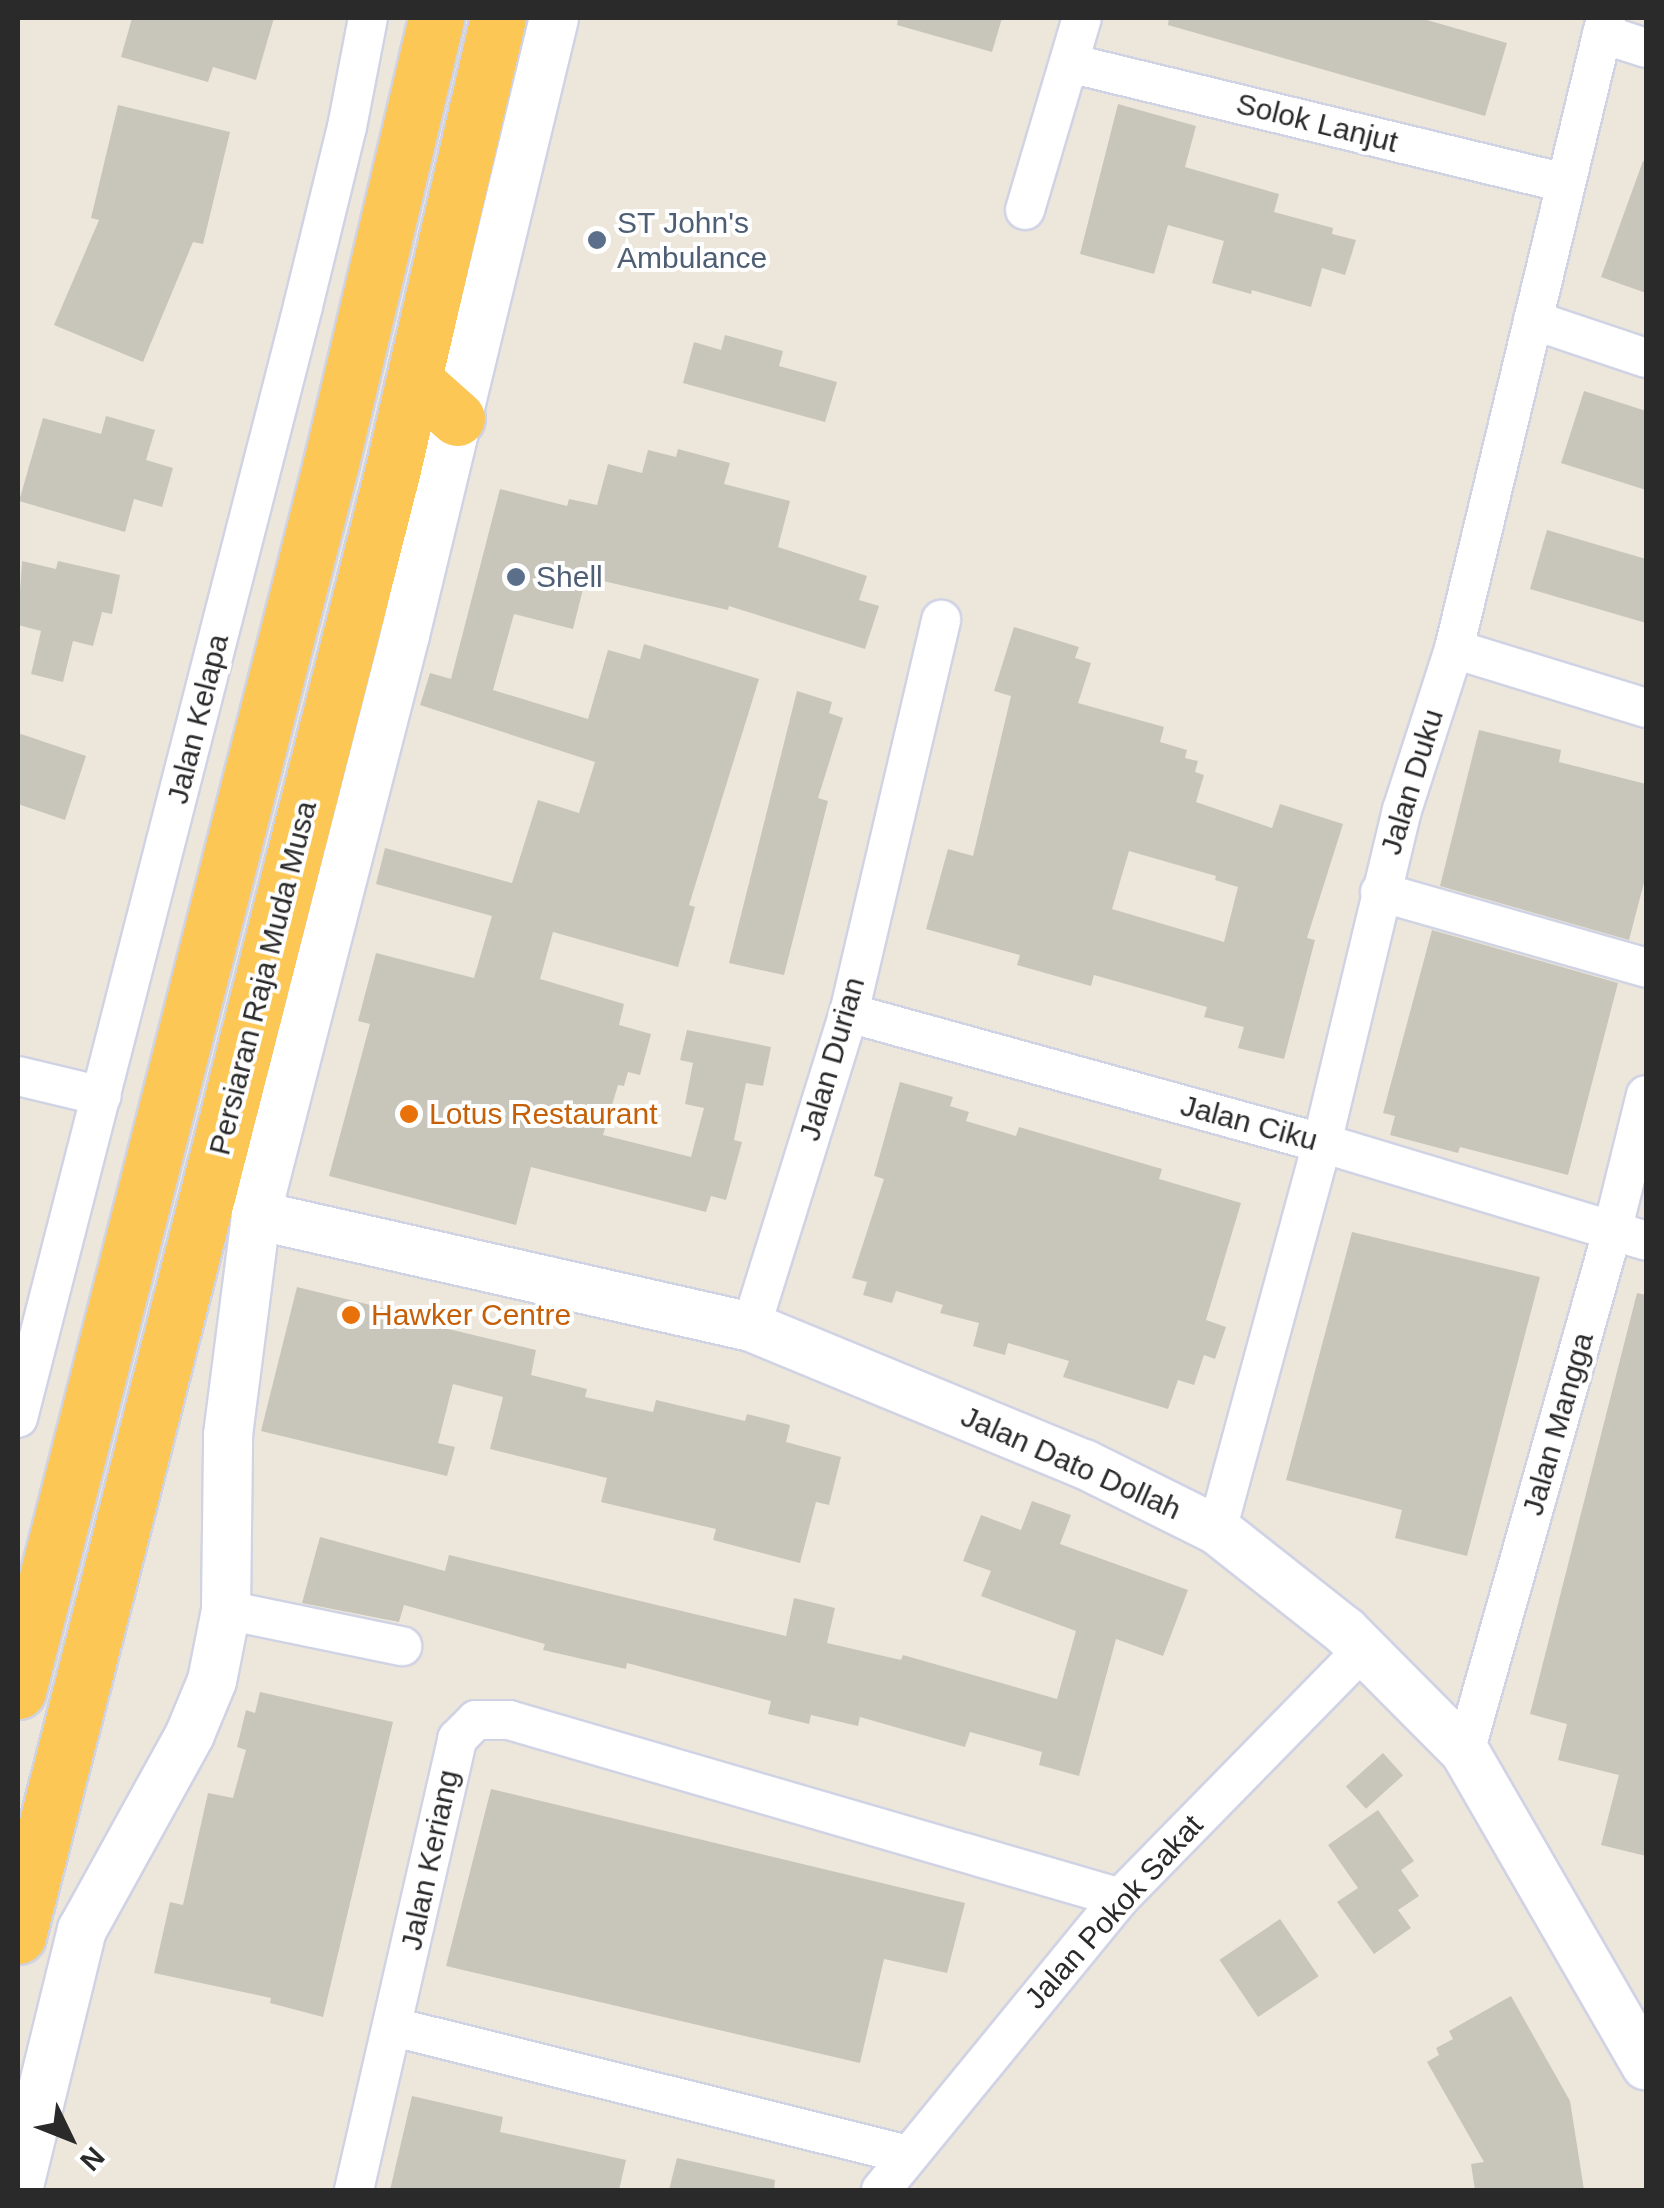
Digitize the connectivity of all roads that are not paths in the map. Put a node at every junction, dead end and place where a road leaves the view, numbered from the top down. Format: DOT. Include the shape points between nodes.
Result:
graph roads {
  1 [pos="368,18"];
  2 [pos="436,18"];
  3 [pos="498,18"];
  4 [pos="554,18"];
  5 [pos="1082,18"];
  6 [pos="1604,26"];
  7 [pos="1646,48"];
  8 [pos="1069,63"];
  9 [pos="1565,184"];
  10 [pos="1025,210"];
  11 [pos="1533,320"];
  12 [pos="1646,358"];
  13 [pos="414,381"];
  14 [pos="457,418"];
  15 [pos="940,620"];
  16 [pos="1454,649"];
  17 [pos="1646,708"];
  18 [pos="1380,892"];
  19 [pos="1646,968"];
  20 [pos="849,1014"];
  21 [pos="18,1076"];
  22 [pos="1646,1095"];
  23 [pos="102,1096"];
  24 [pos="1322,1143"];
  25 [pos="256,1214"];
  26 [pos="1630,1237"];
  27 [pos="751,1327"];
  28 [pos="18,1418"];
  29 [pos="1217,1530"];
  30 [pos="226,1610"];
  31 [pos="402,1646"];
  32 [pos="1364,1649"];
  33 [pos="18,1691"];
  34 [pos="1466,1752"];
  35 [pos="1120,1898"];
  36 [pos="18,1936"];
  37 [pos="394,2027"];
  38 [pos="1646,2065"];
  39 [pos="908,2155"];
  40 [pos="18,2190"];
  41 [pos="354,2190"];
  42 [pos="881,2190"];
  1 -- 23 [label="street, Jalan Kelapa" via="348,127"];
  2 -- 33 [label="highway, Persiaran Raja Muda Musa" via="331,463"];
  3 -- 13 [label="highway, Persiaran Raja Muda Musa"];
  4 -- 14 [label="street"];
  5 -- 8 [label="street"];
  6 -- 7 [label="street"];
  6 -- 9 [label="street, Jalan Duku"];
  8 -- 9 [label="street, Solok Lanjut"];
  8 -- 10 [label="street"];
  9 -- 11 [label="street, Jalan Duku"];
  11 -- 12 [label="street"];
  11 -- 16 [label="street, Jalan Duku"];
  13 -- 14 [label="highway"];
  13 -- 36 [label="highway, Persiaran Raja Muda Musa"];
  14 -- 25 [label="street"];
  15 -- 20 [label="street, Jalan Durian"];
  16 -- 17 [label="street"];
  16 -- 18 [label="street, Jalan Duku"];
  18 -- 19 [label="street"];
  18 -- 24 [label="street, Jalan Duku"];
  20 -- 24 [label="street, Jalan Ciku"];
  20 -- 27 [label="street, Jalan Durian"];
  21 -- 23 [label="street"];
  22 -- 26 [label="street, Jalan Mangga"];
  23 -- 28 [label="street, Jalan Kelapa"];
  24 -- 26 [label="street, Jalan Ciku"];
  24 -- 29 [label="street, Jalan Duku"];
  25 -- 27 [label="street, Jalan Dato Dollah"];
  25 -- 30 [label="street" via="228,1435"];
  26 -- 34 [label="street, Jalan Mangga"];
  27 -- 29 [label="street, Jalan Dato Dollah" via="1084,1464"];
  29 -- 32 [label="street, Jalan Dato Dollah"];
  30 -- 31 [label="street"];
  30 -- 40 [label="street" via="212,1681 190,1734 82,1930"];
  32 -- 34 [label="street, Jalan Dato Dollah"];
  32 -- 35 [label="street, Jalan Pokok Sakat"];
  34 -- 38 [label="street, Jalan Dato Dollah"];
  35 -- 37 [label="street, Jalan Keriang" via="509,1720 476,1720 457,1739"];
  35 -- 39 [label="street, Jalan Pokok Sakat"];
  37 -- 39 [label="street"];
  37 -- 41 [label="street, Jalan Keriang"];
  39 -- 42 [label="street, Jalan Pokok Sakat"];
}
